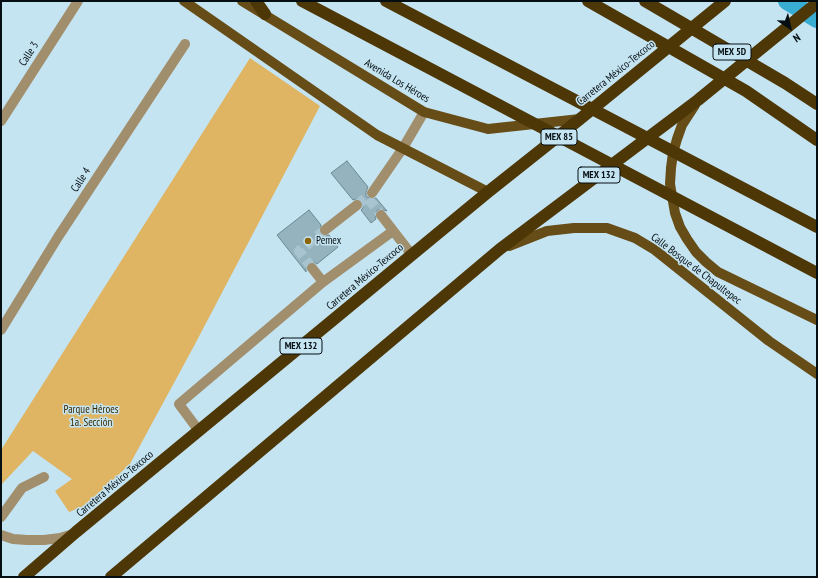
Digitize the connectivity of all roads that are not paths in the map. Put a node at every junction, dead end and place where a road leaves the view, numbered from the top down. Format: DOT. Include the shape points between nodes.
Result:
graph roads {
  1 [pos="78,1"];
  2 [pos="184,1"];
  3 [pos="242,1"];
  4 [pos="256,1"];
  5 [pos="302,1"];
  6 [pos="386,1"];
  7 [pos="588,1"];
  8 [pos="645,1"];
  9 [pos="725,1"];
  10 [pos="817,3"];
  11 [pos="265,14"];
  12 [pos="185,44"];
  13 [pos="698,100"];
  14 [pos="817,104"];
  15 [pos="424,112"];
  16 [pos="580,119"];
  17 [pos="1,121"];
  18 [pos="817,140"];
  19 [pos="403,148"];
  20 [pos="488,192"];
  21 [pos="372,193"];
  22 [pos="357,205"];
  23 [pos="381,215"];
  24 [pos="817,227"];
  25 [pos="325,230"];
  26 [pos="393,230"];
  27 [pos="500,249"];
  28 [pos="412,255"];
  29 [pos="312,268"];
  30 [pos="817,273"];
  31 [pos="323,282"];
  32 [pos="817,320"];
  33 [pos="1,330"];
  34 [pos="817,374"];
  35 [pos="198,431"];
  36 [pos="44,477"];
  37 [pos="1,517"];
  38 [pos="76,532"];
  39 [pos="1,535"];
  40 [pos="24,577"];
  41 [pos="111,577"];
  1 -- 17 [label="street, Calle 3"];
  2 -- 19 [label="main road" via="377,135"];
  3 -- 11 [label="main road, Avenida Los Héroes"];
  4 -- 11 [label="highway"];
  5 -- 30 [label="highway, MEX 85"];
  6 -- 24 [label="highway"];
  7 -- 18 [label="highway" via="746,90"];
  8 -- 14 [label="highway, MEX 5D"];
  9 -- 16 [label="highway, Carretera México-Texcoco / MEX 132"];
  10 -- 13 [label="highway, MEX 132"];
  11 -- 15 [label="main road, Avenida Los Héroes"];
  12 -- 33 [label="street, Calle 4" via="58,237"];
  13 -- 27 [label="highway, MEX 132"];
  13 -- 32 [label="main road" via="682,125 677,139 670,184 675,213 687,240 718,272"];
  15 -- 16 [label="main road, Avenida Los Héroes" via="488,129"];
  15 -- 19 [label="street"];
  16 -- 20 [label="highway, Carretera México-Texcoco / MEX 132"];
  19 -- 20 [label="main road"];
  19 -- 21 [label="street"];
  20 -- 28 [label="highway, Carretera México-Texcoco / MEX 132"];
  22 -- 25 [label="street"];
  23 -- 26 [label="street"];
  26 -- 28 [label="street"];
  26 -- 31 [label="street"];
  27 -- 34 [label="main road, Calle Bosque de Chapultepec" via="547,231 574,228 607,228 635,238 655,250 769,341"];
  27 -- 41 [label="highway, MEX 132"];
  28 -- 35 [label="highway, Carretera México-Texcoco / MEX 132"];
  29 -- 31 [label="street"];
  31 -- 35 [label="street" via="179,404"];
  35 -- 38 [label="highway, Carretera México-Texcoco / MEX 132"];
  36 -- 37 [label="street" via="22,488"];
  38 -- 39 [label="street" via="44,540"];
  38 -- 40 [label="highway, Carretera México-Texcoco / MEX 132"];
}
